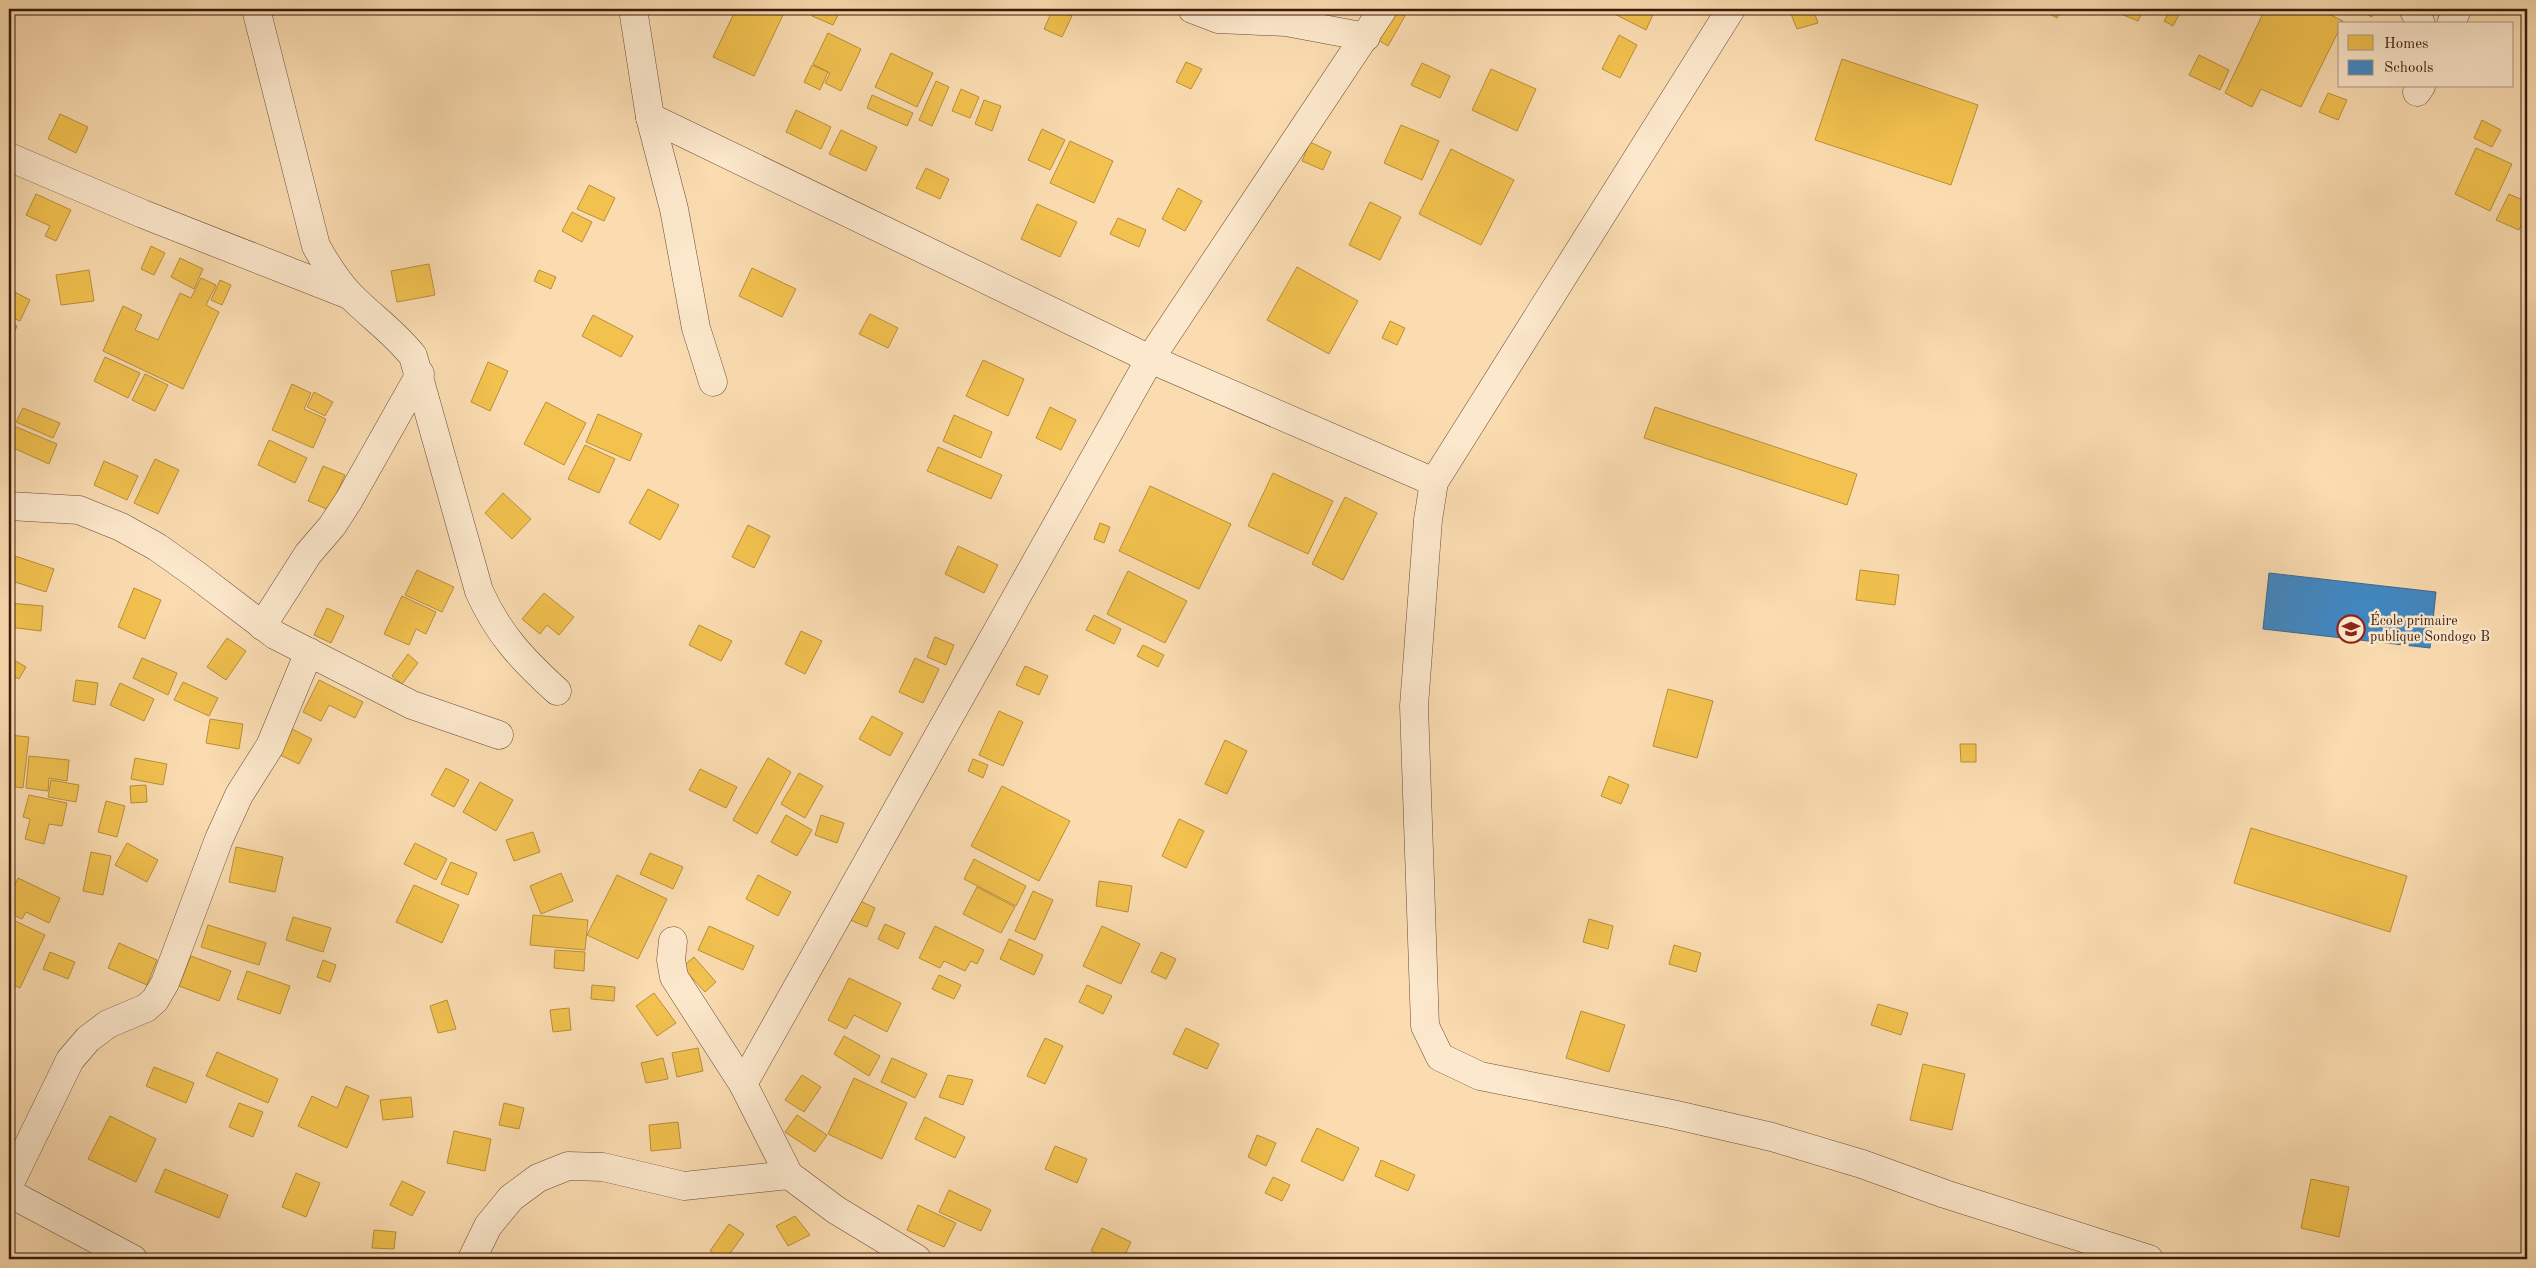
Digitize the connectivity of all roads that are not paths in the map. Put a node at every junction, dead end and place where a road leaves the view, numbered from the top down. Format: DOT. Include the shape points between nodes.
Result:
graph roads {
  1 [pos="256,9"];
  2 [pos="633,9"];
  3 [pos="1192,9"];
  4 [pos="1383,9"];
  5 [pos="1731,9"];
  6 [pos="2413,9"];
  7 [pos="2457,9"];
  8 [pos="2420,22"];
  9 [pos="2452,22"];
  10 [pos="1366,37"];
  11 [pos="650,117"];
  12 [pos="9,157"];
  13 [pos="351,296"];
  14 [pos="1150,359"];
  15 [pos="420,374"];
  16 [pos="713,382"];
  17 [pos="1434,482"];
  18 [pos="9,506"];
  19 [pos="262,626"];
  20 [pos="309,652"];
  21 [pos="557,691"];
  22 [pos="498,735"];
  23 [pos="673,941"];
  24 [pos="743,1084"];
  25 [pos="789,1175"];
  26 [pos="9,1185"];
  27 [pos="9,1193"];
  28 [pos="133,1259"];
  29 [pos="472,1259"];
  30 [pos="917,1259"];
  31 [pos="2149,1259"];
  1 -- 13 [label="street" via="316,246 330,271"];
  2 -- 11 [label="street"];
  3 -- 10 [label="street" via="1218,18 1286,22"];
  4 -- 10 [label="street"];
  5 -- 17 [label="street"];
  6 -- 8 [label="street"];
  7 -- 9 [label="street"];
  10 -- 14 [label="street"];
  11 -- 14 [label="street"];
  11 -- 16 [label="street" via="674,209 696,328"];
  12 -- 13 [label="street"];
  13 -- 15 [label="street" via="400,339 413,356"];
  14 -- 17 [label="street"];
  14 -- 24 [label="street"];
  15 -- 19 [label="street" via="349,500 308,554"];
  15 -- 21 [label="street" via="479,591 491,618 524,661"];
  17 -- 31 [label="street" via="1428,520 1414,706 1425,1026 1440,1057 1480,1076 1772,1137"];
  18 -- 19 [label="street" via="79,510 121,527 157,547"];
  19 -- 20 [label="street"];
  20 -- 22 [label="street" via="412,704"];
  20 -- 26 [label="street" via="270,746 239,795 219,839 155,1000 146,1008 108,1024 88,1039 70,1060"];
  23 -- 24 [label="street" via="671,960 674,977"];
  24 -- 25 [label="street"];
  25 -- 29 [label="street" via="684,1186 603,1167 568,1166 538,1178 511,1198 488,1226"];
  25 -- 30 [label="street" via="836,1210"];
  27 -- 28 [label="street"];
}
